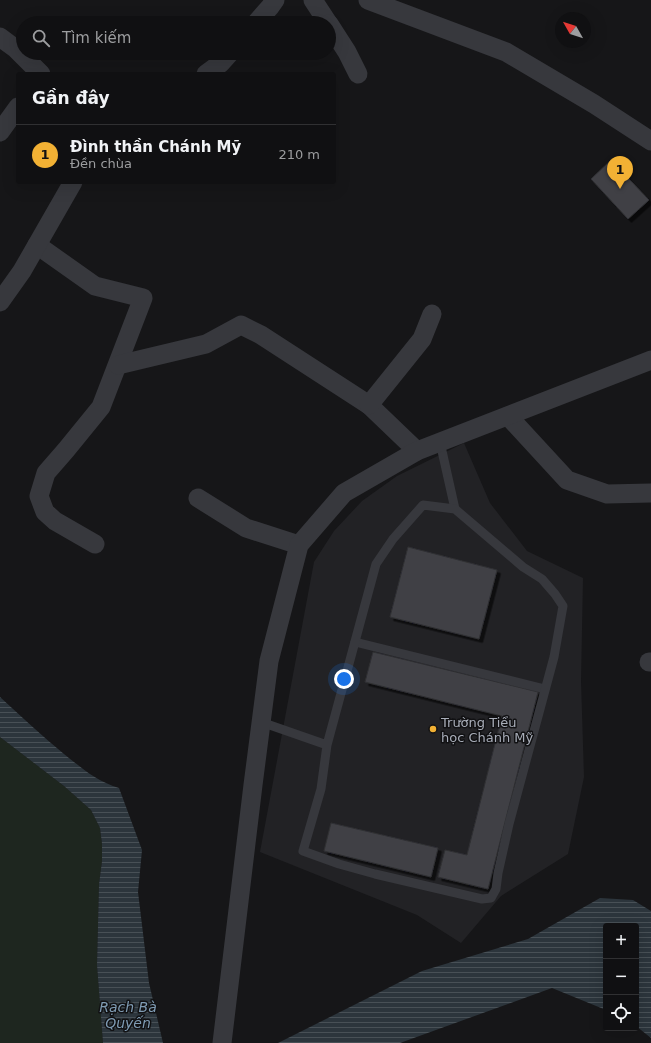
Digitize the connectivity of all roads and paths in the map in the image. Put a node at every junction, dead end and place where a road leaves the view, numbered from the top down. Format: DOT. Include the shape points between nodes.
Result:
graph roads {
  1 [pos="275,0"];
  2 [pos="313,0"];
  3 [pos="368,0"];
  4 [pos="262,16"];
  5 [pos="324,16"];
  6 [pos="336,35"];
  7 [pos="0,37"];
  8 [pos="16,49"];
  9 [pos="27,60"];
  10 [pos="224,60"];
  11 [pos="39,72"];
  12 [pos="209,72"];
  13 [pos="358,74"];
  14 [pos="16,110"];
  15 [pos="0,132"];
  16 [pos="651,142"];
  17 [pos="72,184"];
  18 [pos="36,245"];
  19 [pos="0,302"];
  20 [pos="432,314"];
  21 [pos="651,360"];
  22 [pos="118,365"];
  23 [pos="369,405"];
  24 [pos="508,416"];
  25 [pos="440,442"];
  26 [pos="417,451"];
  27 [pos="651,493"];
  28 [pos="198,498"];
  29 [pos="455,509"];
  30 [pos="95,544"];
  31 [pos="299,545"];
  32 [pos="355,642"];
  33 [pos="545,689"];
  34 [pos="261,722"];
  35 [pos="327,745"];
  36 [pos="222,1043"];
  1 -- 4 [label="street"];
  2 -- 5 [label="street"];
  3 -- 16 [label="street" via="506,52 594,104"];
  6 -- 13 [label="street"];
  7 -- 8 [label="street"];
  9 -- 11 [label="street"];
  10 -- 12 [label="street"];
  14 -- 15 [label="street"];
  17 -- 18 [label="street"];
  18 -- 19 [label="street" via="22,271"];
  18 -- 22 [label="street" via="95,286 143,298"];
  20 -- 23 [label="street" via="422,338"];
  21 -- 24 [label="street"];
  22 -- 23 [label="street" via="206,344 241,325 261,335"];
  22 -- 30 [label="street" via="101,407 46,474 40,496 45,512 55,521"];
  23 -- 26 [label="street"];
  24 -- 25 [label="street"];
  24 -- 27 [label="street" via="567,480 607,494"];
  25 -- 26 [label="street"];
  25 -- 29 [label="lane"];
  26 -- 31 [label="street" via="344,493"];
  28 -- 31 [label="street" via="246,528"];
  29 -- 32 [label="lane" via="423,505 393,539 376,564"];
  29 -- 33 [label="lane" via="523,567 542,579 563,606 554,657"];
  31 -- 34 [label="street" via="268,661"];
  32 -- 33 [label="lane"];
  32 -- 35 [label="lane"];
  33 -- 35 [label="lane" via="509,824 496,890 491,898 482,899 375,874 303,851 321,789"];
  34 -- 35 [label="lane"];
  34 -- 36 [label="street"];
}
